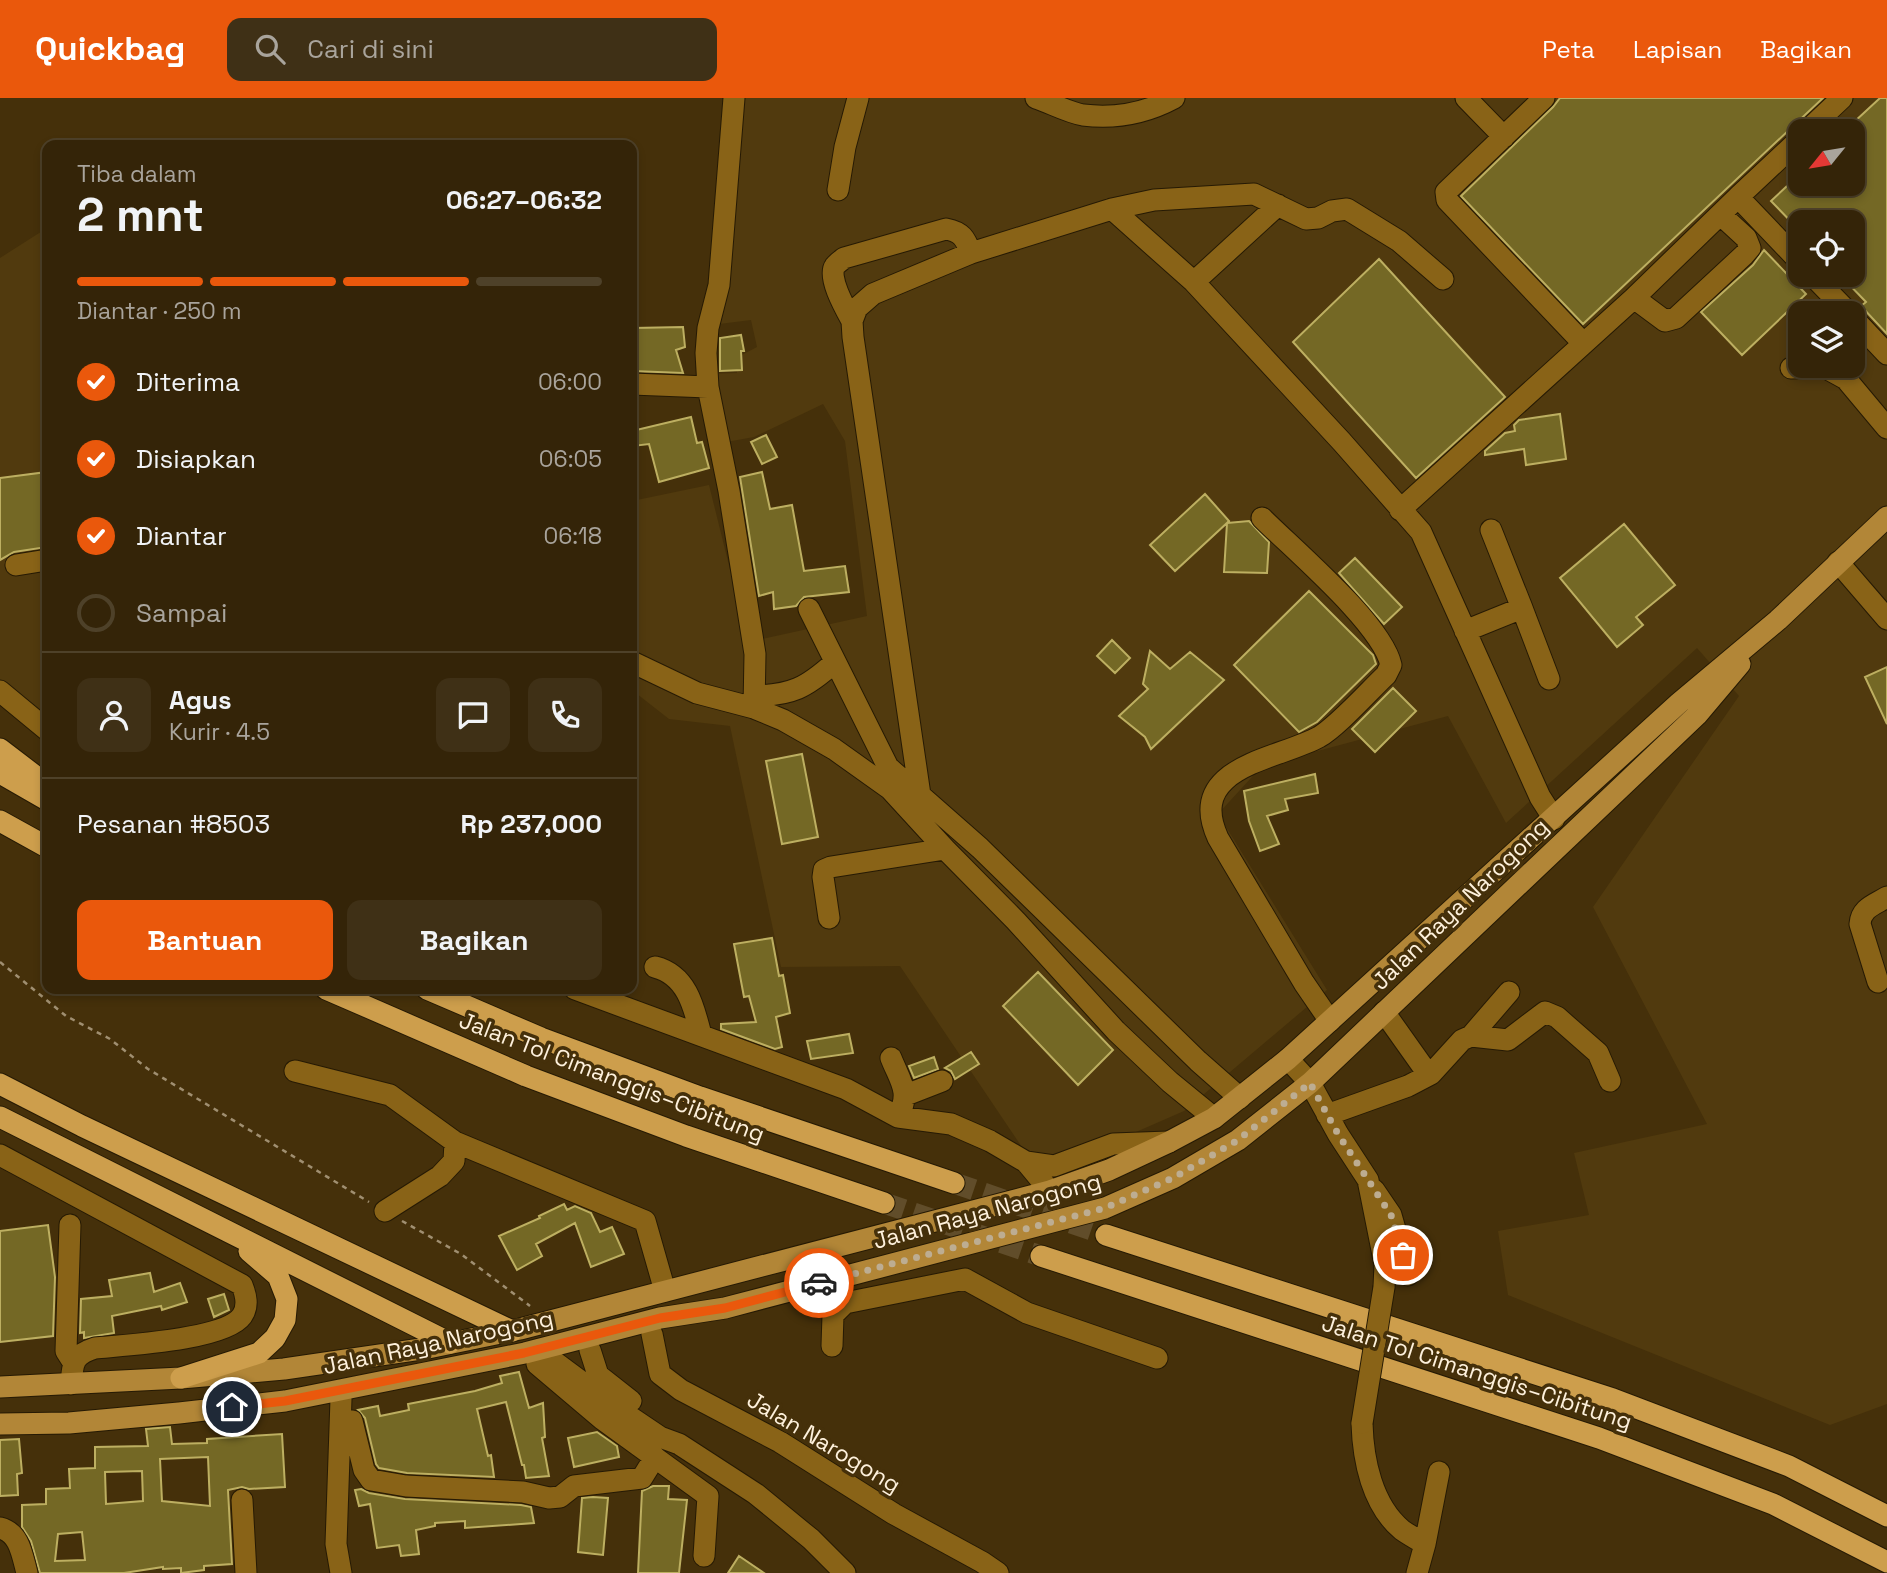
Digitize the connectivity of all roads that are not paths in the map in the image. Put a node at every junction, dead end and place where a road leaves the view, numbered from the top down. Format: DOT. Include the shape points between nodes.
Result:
graph roads {
  1 [pos="734,98"];
  2 [pos="858,98"];
  3 [pos="1036,98"];
  4 [pos="1174,98"];
  5 [pos="1466,98"];
  6 [pos="1544,98"];
  7 [pos="1842,98"];
  8 [pos="1820,119"];
  9 [pos="1504,137"];
  10 [pos="1788,150"];
  11 [pos="838,190"];
  12 [pos="1738,197"];
  13 [pos="1278,205"];
  14 [pos="1112,209"];
  15 [pos="1721,215"];
  16 [pos="1788,249"];
  17 [pos="971,253"];
  18 [pos="1443,279"];
  19 [pos="1194,282"];
  20 [pos="1824,287"];
  21 [pos="1634,298"];
  22 [pos="1837,301"];
  23 [pos="852,321"];
  24 [pos="1865,331"];
  25 [pos="1583,343"];
  26 [pos="1887,354"];
  27 [pos="1844,378"];
  28 [pos="637,384"];
  29 [pos="708,387"];
  30 [pos="1887,428"];
  31 [pos="1400,510"];
  32 [pos="1887,517"];
  33 [pos="1262,518"];
  34 [pos="1491,530"];
  35 [pos="42,561"];
  36 [pos="1838,562"];
  37 [pos="16,565"];
  38 [pos="1522,608"];
  39 [pos="809,609"];
  40 [pos="1887,619"];
  41 [pos="1778,620"];
  42 [pos="1465,631"];
  43 [pos="835,662"];
  44 [pos="637,664"];
  45 [pos="1549,678"];
  46 [pos="0,691"];
  47 [pos="754,702"];
  48 [pos="42,726"];
  49 [pos="0,749"];
  50 [pos="0,774"];
  51 [pos="42,781"];
  52 [pos="920,794"];
  53 [pos="42,797"];
  54 [pos="1554,819"];
  55 [pos="0,821"];
  56 [pos="42,844"];
  57 [pos="945,849"];
  58 [pos="1887,897"];
  59 [pos="829,918"];
  60 [pos="655,967"];
  61 [pos="1878,982"];
  62 [pos="1510,992"];
  63 [pos="338,994"];
  64 [pos="439,994"];
  65 [pos="589,994"];
  66 [pos="1384,1012"];
  67 [pos="1331,1021"];
  68 [pos="701,1035"];
  69 [pos="1471,1036"];
  70 [pos="891,1058"];
  71 [pos="1288,1059"];
  72 [pos="295,1071"];
  73 [pos="1428,1074"];
  74 [pos="942,1081"];
  75 [pos="1610,1081"];
  76 [pos="1310,1083"];
  77 [pos="0,1084"];
  78 [pos="906,1095"];
  79 [pos="1240,1098"];
  80 [pos="1327,1115"];
  81 [pos="0,1117"];
  82 [pos="898,1117"];
  83 [pos="1214,1118"];
  84 [pos="454,1142"];
  85 [pos="1169,1142"];
  86 [pos="0,1155"];
  87 [pos="1026,1162"];
  88 [pos="1367,1180"];
  89 [pos="954,1183"];
  90 [pos="1050,1191"];
  91 [pos="884,1203"];
  92 [pos="385,1211"];
  93 [pos="69,1226"];
  94 [pos="225,1230"];
  95 [pos="1107,1235"];
  96 [pos="1041,1256"];
  97 [pos="1408,1275"];
  98 [pos="806,1287"];
  99 [pos="665,1292"];
  100 [pos="845,1303"];
  101 [pos="725,1308"];
  102 [pos="512,1331"];
  103 [pos="652,1334"];
  104 [pos="450,1343"];
  105 [pos="832,1346"];
  106 [pos="590,1350"];
  107 [pos="1157,1358"];
  108 [pos="536,1359"];
  109 [pos="73,1362"];
  110 [pos="455,1367"];
  111 [pos="181,1378"];
  112 [pos="71,1384"];
  113 [pos="0,1387"];
  114 [pos="285,1401"];
  115 [pos="342,1410"];
  116 [pos="0,1424"];
  117 [pos="679,1444"];
  118 [pos="655,1457"];
  119 [pos="1439,1472"];
  120 [pos="242,1500"];
  121 [pos="1887,1516"];
  122 [pos="0,1528"];
  123 [pos="1425,1544"];
  124 [pos="705,1556"];
  125 [pos="1887,1562"];
  126 [pos="27,1573"];
  127 [pos="246,1573"];
  128 [pos="341,1573"];
  129 [pos="845,1573"];
  130 [pos="998,1573"];
  131 [pos="1417,1573"];
  1 -- 29 [label="street" via="719,285 708,328"];
  2 -- 11 [label="street"];
  3 -- 4 [label="street" via="1082,115 1130,115"];
  5 -- 9 [label="street"];
  6 -- 9 [label="street"];
  7 -- 8 [label="street"];
  9 -- 25 [label="street" via="1446,192 1447,200"];
  10 -- 12 [label="street"];
  12 -- 15 [label="street"];
  12 -- 16 [label="street"];
  13 -- 14 [label="street" via="1254,194 1154,200"];
  13 -- 18 [label="street" via="1306,219 1347,209 1399,241"];
  13 -- 19 [label="street"];
  14 -- 17 [label="street"];
  14 -- 19 [label="street"];
  15 -- 21 [label="street"];
  15 -- 21 [label="street" via="1746,238 1750,248 1734,264 1676,318 1665,321"];
  17 -- 23 [label="street" via="873,294 857,308"];
  17 -- 23 [label="street" via="963,235 946,229 844,258 832,273"];
  19 -- 31 [label="street"];
  20 -- 22 [label="street"];
  21 -- 25 [label="street"];
  23 -- 52 [label="street"];
  24 -- 26 [label="street"];
  25 -- 31 [label="street"];
  27 -- 30 [label="street"];
  28 -- 29 [label="street"];
  29 -- 47 [label="street" via="755,653"];
  31 -- 42 [label="street" via="1421,532"];
  32 -- 36 [label="main road, Jalan Raya Narogong"];
  33 -- 67 [label="street" via="1352,606 1389,653 1391,665 1321,736 1232,774 1218,788 1212,804 1210,821 1218,838"];
  34 -- 38 [label="street"];
  35 -- 37 [label="street"];
  36 -- 40 [label="street"];
  36 -- 41 [label="main road, Jalan Raya Narogong"];
  38 -- 42 [label="street"];
  38 -- 45 [label="street"];
  39 -- 43 [label="street"];
  41 -- 54 [label="main road, Jalan Raya Narogong" via="1679,702"];
  41 -- 66 [label="main road, Jalan Raya Narogong" via="1697,715"];
  42 -- 54 [label="street"];
  43 -- 47 [label="street" via="799,689"];
  43 -- 52 [label="street" via="888,767"];
  44 -- 47 [label="street" via="697,694"];
  46 -- 48 [label="street"];
  47 -- 57 [label="street" via="834,749 890,789"];
  49 -- 51 [label="highway"];
  50 -- 53 [label="highway"];
  52 -- 79 [label="street"];
  54 -- 67 [label="main road, Jalan Raya Narogong"];
  55 -- 56 [label="highway"];
  57 -- 59 [label="street" via="824,870"];
  57 -- 83 [label="street" via="1116,1031"];
  58 -- 61 [label="street" via="1865,909 1860,925"];
  60 -- 68 [label="street" via="667,970 686,989"];
  62 -- 69 [label="street"];
  63 -- 91 [label="highway, Jalan Tol Cimanggis–Cibitung" via="538,1081"];
  64 -- 89 [label="highway, Jalan Tol Cimanggis–Cibitung" via="700,1097"];
  65 -- 68 [label="street"];
  66 -- 73 [label="street"];
  66 -- 76 [label="main road, Jalan Raya Narogong"];
  67 -- 71 [label="main road, Jalan Raya Narogong"];
  68 -- 82 [label="street" via="846,1090"];
  69 -- 73 [label="street"];
  69 -- 75 [label="street" via="1508,1040 1545,1012 1550,1013 1598,1053"];
  70 -- 78 [label="street"];
  71 -- 76 [label="street"];
  71 -- 79 [label="main road, Jalan Raya Narogong"];
  72 -- 84 [label="street" via="390,1095"];
  73 -- 80 [label="street" via="1408,1086"];
  74 -- 78 [label="street"];
  76 -- 80 [label="street"];
  76 -- 98 [label="main road, Jalan Raya Narogong" via="1238,1140 1173,1178 1105,1208"];
  77 -- 102 [label="highway"];
  78 -- 82 [label="street"];
  79 -- 83 [label="main road, Jalan Raya Narogong"];
  80 -- 88 [label="street"];
  81 -- 94 [label="highway"];
  82 -- 87 [label="street" via="951,1124"];
  83 -- 85 [label="main road, Jalan Raya Narogong"];
  84 -- 92 [label="street" via="454,1161 440,1176"];
  84 -- 99 [label="street" via="645,1221"];
  85 -- 87 [label="street" via="1113,1144 1054,1166"];
  85 -- 90 [label="main road, Jalan Raya Narogong"];
  86 -- 109 [label="street" via="242,1285 246,1294 242,1317 210,1333 95,1348"];
  87 -- 90 [label="street"];
  88 -- 97 [label="street" via="1391,1215"];
  88 -- 123 [label="street, bridge" via="1383,1252 1384,1287 1362,1423 1363,1454 1391,1519"];
  90 -- 99 [label="main road, Jalan Raya Narogong"];
  93 -- 109 [label="street" via="66,1351"];
  94 -- 104 [label="highway"];
  94 -- 111 [label="highway" via="278,1276 287,1299 285,1320 259,1353"];
  95 -- 121 [label="highway, Jalan Tol Cimanggis–Cibitung" via="1613,1399 1789,1466"];
  96 -- 125 [label="highway, Jalan Tol Cimanggis–Cibitung" via="1600,1438 1773,1504"];
  98 -- 100 [label="street"];
  98 -- 101 [label="main road, Jalan Raya Narogong"];
  99 -- 102 [label="main road, Jalan Raya Narogong"];
  100 -- 105 [label="street" via="833,1315"];
  100 -- 107 [label="street" via="964,1279 1027,1313"];
  101 -- 103 [label="main road"];
  101 -- 108 [label="main road, Jalan Raya Narogong" via="660,1318"];
  102 -- 104 [label="main road, Jalan Raya Narogong"];
  102 -- 108 [label="main road"];
  103 -- 106 [label="main road"];
  103 -- 130 [label="street, Jalan Narogong" via="660,1374 681,1390 780,1442"];
  104 -- 110 [label="main road"];
  104 -- 111 [label="main road, Jalan Raya Narogong"];
  106 -- 108 [label="main road"];
  106 -- 117 [label="street" via="597,1375 667,1427"];
  108 -- 110 [label="main road, Jalan Raya Narogong"];
  108 -- 115 [label="main road"];
  108 -- 117 [label="street" via="660,1437"];
  108 -- 118 [label="street" via="602,1419"];
  109 -- 112 [label="street"];
  110 -- 114 [label="main road, Jalan Raya Narogong"];
  111 -- 112 [label="main road, Jalan Raya Narogong"];
  112 -- 113 [label="main road, Jalan Raya Narogong"];
  114 -- 115 [label="main road"];
  114 -- 116 [label="main road, Jalan Raya Narogong" via="69,1423"];
  115 -- 118 [label="street" via="352,1421 364,1470 371,1480 406,1486 560,1497 574,1486 642,1478"];
  115 -- 128 [label="street" via="336,1544"];
  117 -- 129 [label="street" via="756,1494"];
  118 -- 124 [label="street" via="708,1496"];
  119 -- 123 [label="street"];
  120 -- 127 [label="street"];
  122 -- 126 [label="street" via="17,1539"];
  123 -- 131 [label="street"];
}
